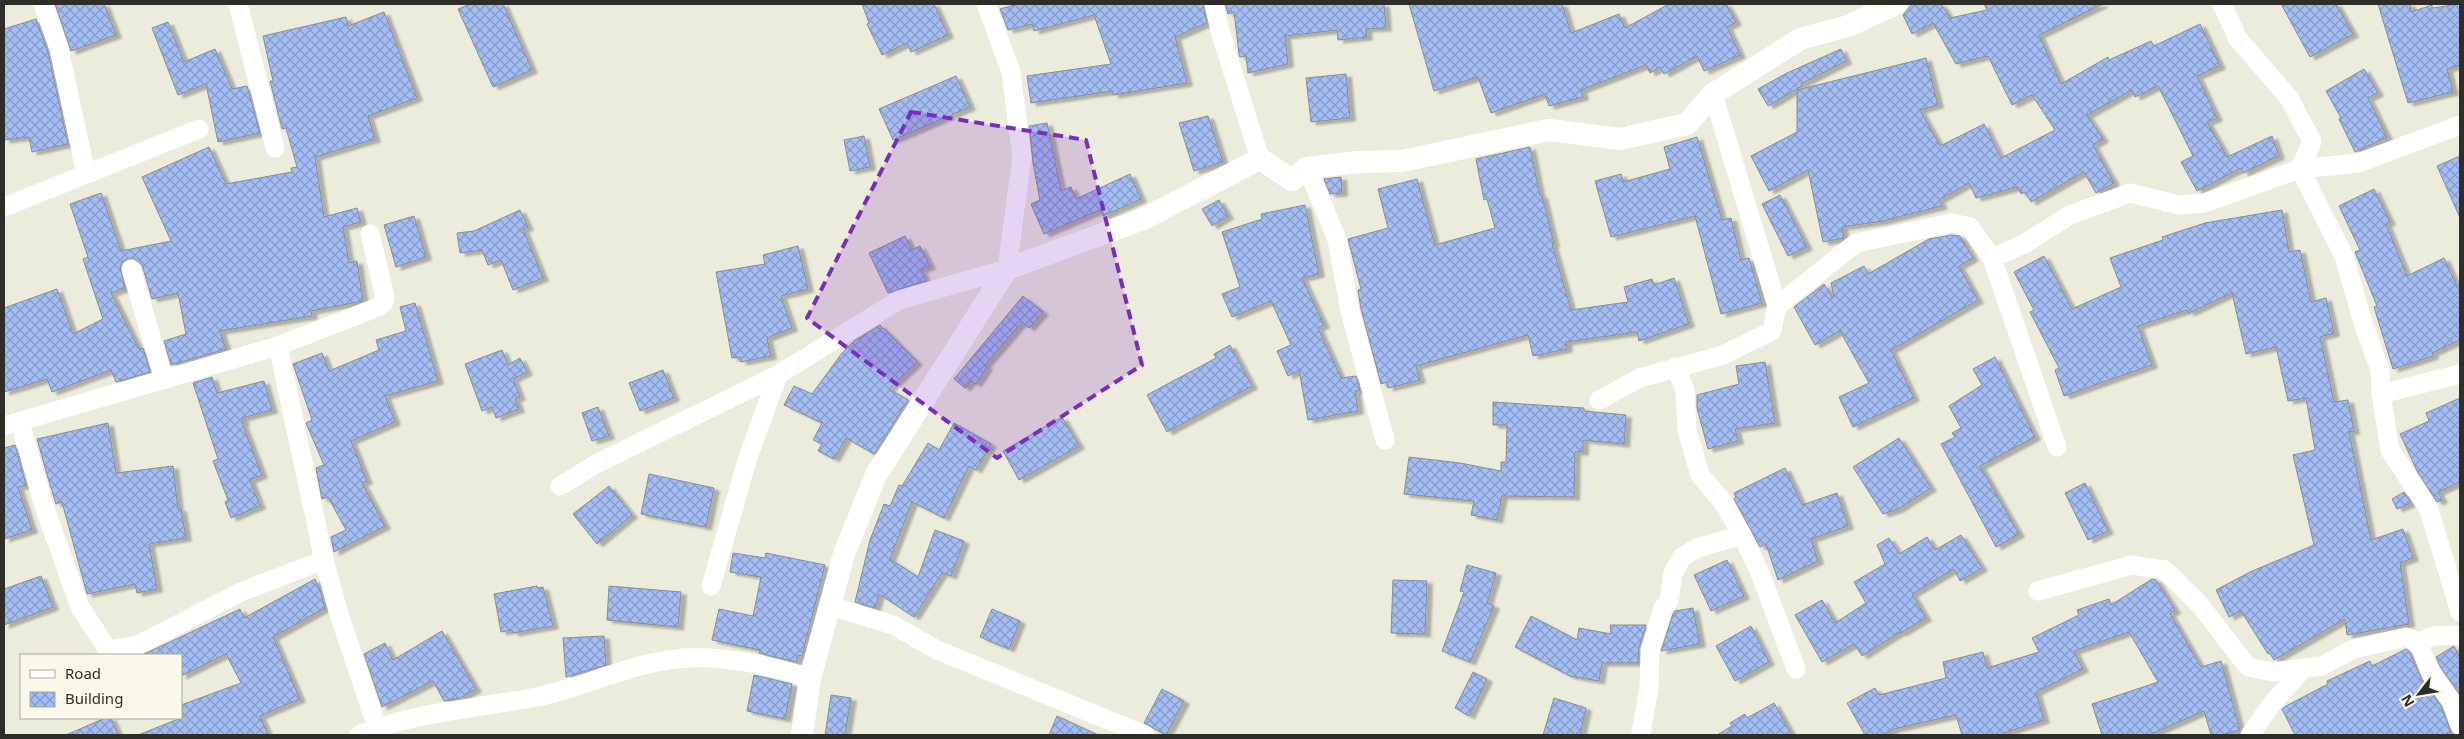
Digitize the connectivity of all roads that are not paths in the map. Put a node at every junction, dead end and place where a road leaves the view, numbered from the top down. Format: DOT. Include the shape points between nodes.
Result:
graph roads {
  1 [pos="43,4"];
  2 [pos="238,4"];
  3 [pos="986,4"];
  4 [pos="1214,4"];
  5 [pos="2222,4"];
  6 [pos="1885,6"];
  7 [pos="1713,94"];
  8 [pos="2460,125"];
  9 [pos="199,129"];
  10 [pos="275,148"];
  11 [pos="1260,159"];
  12 [pos="1307,168"];
  13 [pos="2300,169"];
  14 [pos="86,174"];
  15 [pos="4,207"];
  16 [pos="370,234"];
  17 [pos="1992,258"];
  18 [pos="131,269"];
  19 [pos="1007,269"];
  20 [pos="1778,306"];
  21 [pos="278,346"];
  22 [pos="1675,367"];
  23 [pos="2460,374"];
  24 [pos="778,376"];
  25 [pos="164,380"];
  26 [pos="2381,394"];
  27 [pos="1599,400"];
  28 [pos="12,424"];
  29 [pos="1385,440"];
  30 [pos="2057,446"];
  31 [pos="560,486"];
  32 [pos="1742,534"];
  33 [pos="324,560"];
  34 [pos="711,586"];
  35 [pos="2038,591"];
  36 [pos="831,606"];
  37 [pos="2460,612"];
  38 [pos="2460,635"];
  39 [pos="2418,642"];
  40 [pos="1796,669"];
  41 [pos="2301,670"];
  42 [pos="810,678"];
  43 [pos="2460,726"];
  44 [pos="377,728"];
  45 [pos="1642,732"];
  46 [pos="359,735"];
  47 [pos="802,735"];
  48 [pos="1145,735"];
  49 [pos="2250,735"];
  1 -- 14 [label="street" via="59,49"];
  2 -- 10 [label="street"];
  3 -- 19 [label="street" via="1011,72 1022,157"];
  4 -- 11 [label="street"];
  5 -- 13 [label="street" via="2238,39 2289,98 2312,141"];
  6 -- 7 [label="street" via="1848,26 1800,39"];
  7 -- 12 [label="street" via="1687,124 1620,139 1549,130 1402,161"];
  7 -- 20 [label="street"];
  8 -- 13 [label="street" via="2358,163"];
  9 -- 14 [label="street"];
  11 -- 12 [label="street" via="1292,180"];
  11 -- 19 [label="street" via="1143,219"];
  12 -- 29 [label="street" via="1337,239 1350,311"];
  13 -- 17 [label="street" via="2204,203 2179,205 2130,193 2070,215 2024,244"];
  13 -- 26 [label="street" via="2344,256 2380,370"];
  14 -- 15 [label="street"];
  16 -- 21 [label="street" via="385,297 383,304"];
  17 -- 20 [label="street" via="1970,228 1952,223 1856,243"];
  17 -- 30 [label="street"];
  18 -- 25 [label="street"];
  19 -- 24 [label="street" via="899,300"];
  19 -- 36 [label="street" via="876,475 844,554"];
  20 -- 22 [label="street" via="1772,332 1723,355"];
  21 -- 25 [label="street"];
  21 -- 33 [label="street"];
  22 -- 27 [label="street" via="1640,378"];
  22 -- 32 [label="street" via="1685,390 1687,430 1700,475 1722,501"];
  23 -- 26 [label="street"];
  24 -- 31 [label="street" via="596,464"];
  24 -- 34 [label="street" via="748,457"];
  25 -- 28 [label="street"];
  26 -- 37 [label="street" via="2390,450 2429,510"];
  28 -- 33 [label="street" via="80,607 108,650 138,645 243,591"];
  32 -- 40 [label="street"];
  32 -- 45 [label="street" via="1697,548 1682,557 1673,573 1669,601 1663,608 1650,650 1649,689"];
  33 -- 44 [label="street"];
  35 -- 41 [label="street" via="2132,564 2165,570 2200,605 2248,666 2273,672"];
  36 -- 42 [label="street"];
  36 -- 48 [label="street" via="893,625 937,650"];
  38 -- 39 [label="street" via="2433,636"];
  39 -- 41 [label="street" via="2406,637 2353,649 2322,666"];
  39 -- 43 [label="street" via="2431,674 2451,701"];
  41 -- 49 [label="street"];
  42 -- 44 [label="street" via="758,662 686,658 617,673 538,696 478,705"];
  42 -- 47 [label="street"];
  44 -- 46 [label="street"];
}
